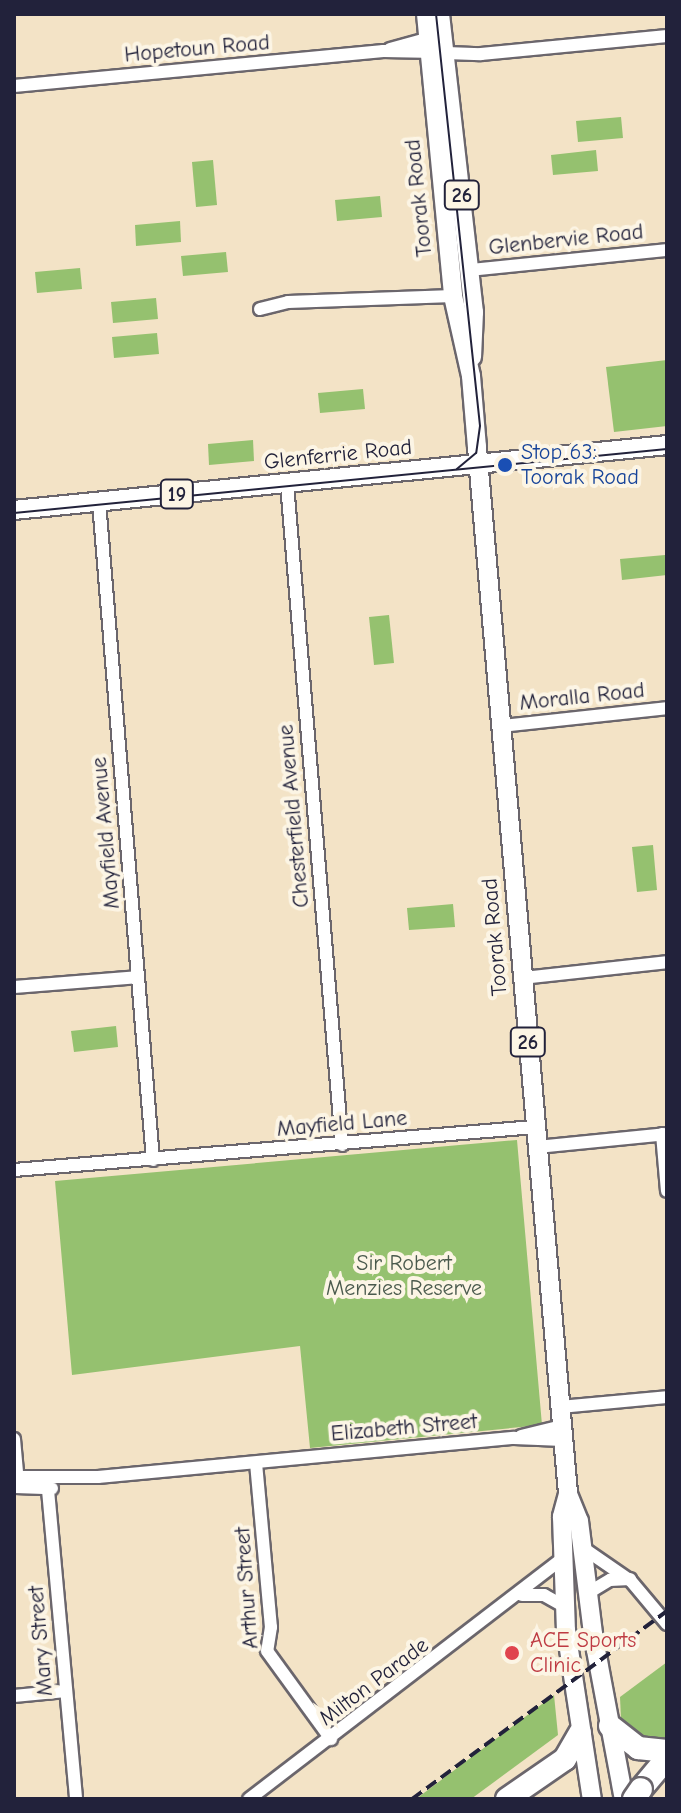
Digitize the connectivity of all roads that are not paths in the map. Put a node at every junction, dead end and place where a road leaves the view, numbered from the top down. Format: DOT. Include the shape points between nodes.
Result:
graph roads {
  1 [pos="426,14"];
  2 [pos="440,14"];
  3 [pos="667,36"];
  4 [pos="440,49"];
  5 [pos="14,86"];
  6 [pos="667,250"];
  7 [pos="470,270"];
  8 [pos="453,296"];
  9 [pos="260,309"];
  10 [pos="471,376"];
  11 [pos="667,445"];
  12 [pos="479,465"];
  13 [pos="287,484"];
  14 [pos="99,502"];
  15 [pos="14,510"];
  16 [pos="667,708"];
  17 [pos="502,726"];
  18 [pos="667,962"];
  19 [pos="137,977"];
  20 [pos="523,978"];
  21 [pos="14,987"];
  22 [pos="535,1127"];
  23 [pos="664,1134"];
  24 [pos="342,1145"];
  25 [pos="537,1147"];
  26 [pos="153,1160"];
  27 [pos="14,1170"];
  28 [pos="667,1191"];
  29 [pos="667,1397"];
  30 [pos="560,1407"];
  31 [pos="562,1433"];
  32 [pos="14,1439"];
  33 [pos="256,1467"];
  34 [pos="16,1481"];
  35 [pos="47,1484"];
  36 [pos="568,1494"];
  37 [pos="583,1548"];
  38 [pos="562,1559"];
  39 [pos="630,1579"];
  40 [pos="588,1593"];
  41 [pos="522,1595"];
  42 [pos="564,1606"];
  43 [pos="667,1624"];
  44 [pos="66,1691"];
  45 [pos="14,1696"];
  46 [pos="610,1726"];
  47 [pos="580,1733"];
  48 [pos="331,1739"];
  49 [pos="649,1778"];
  50 [pos="76,1799"];
  51 [pos="249,1799"];
  52 [pos="507,1799"];
  53 [pos="592,1799"];
  1 -- 4 [label="main road, Toorak Road / 26"];
  2 -- 4 [label="main road, Toorak Road / 26"];
  3 -- 4 [label="street, Hopetoun Road" via="481,54"];
  4 -- 5 [label="street, Hopetoun Road"];
  4 -- 7 [label="main road, Toorak Road / 26"];
  4 -- 8 [label="main road, Toorak Road / 26"];
  6 -- 7 [label="street, Glenbervie Road"];
  7 -- 10 [label="main road, Toorak Road / 26"];
  8 -- 9 [label="street" via="288,302"];
  8 -- 10 [label="main road, Toorak Road / 26"];
  10 -- 12 [label="main road, Toorak Road / 26"];
  11 -- 12 [label="main road, Glenferrie Road / 19"];
  12 -- 13 [label="main road, Glenferrie Road / 19"];
  12 -- 17 [label="main road, Toorak Road / 26"];
  13 -- 14 [label="main road, Glenferrie Road / 19"];
  13 -- 24 [label="street, Chesterfield Avenue"];
  14 -- 15 [label="main road, Glenferrie Road / 19"];
  14 -- 19 [label="street, Mayfield Avenue"];
  16 -- 17 [label="street, Moralla Road"];
  17 -- 20 [label="main road, Toorak Road / 26"];
  18 -- 20 [label="street"];
  19 -- 21 [label="street"];
  19 -- 26 [label="street, Mayfield Avenue"];
  20 -- 22 [label="main road, Toorak Road / 26"];
  22 -- 24 [label="street, Mayfield Lane"];
  22 -- 25 [label="main road, Toorak Road / 26"];
  23 -- 25 [label="street"];
  23 -- 28 [label="street"];
  24 -- 26 [label="street, Mayfield Lane"];
  25 -- 30 [label="main road, Toorak Road / 26"];
  26 -- 27 [label="street, Mayfield Lane"];
  29 -- 30 [label="street"];
  30 -- 31 [label="main road, Toorak Road / 26"];
  31 -- 33 [label="street, Elizabeth Street" via="298,1458"];
  31 -- 36 [label="main road, Toorak Road / 26"];
  32 -- 34 [label="street"];
  33 -- 35 [label="street, Elizabeth Street"];
  33 -- 48 [label="street, Arthur Street" via="271,1627 267,1651"];
  34 -- 35 [label="street, Elizabeth Street"];
  35 -- 44 [label="street, Mary Street"];
  36 -- 37 [label="main road, Toorak Road / 26"];
  36 -- 38 [label="main road, Toorak Road / 26"];
  37 -- 39 [label="street"];
  37 -- 40 [label="main road, Toorak Road / 26"];
  38 -- 41 [label="street, Milton Parade"];
  38 -- 42 [label="main road, Toorak Road / 26"];
  39 -- 40 [label="street" via="610,1580"];
  39 -- 43 [label="street"];
  40 -- 46 [label="main road, Toorak Road / 26"];
  41 -- 42 [label="street" via="544,1595"];
  41 -- 48 [label="street, Milton Parade"];
  42 -- 47 [label="main road, Toorak Road / 26"];
  44 -- 45 [label="street"];
  44 -- 50 [label="street, Mary Street"];
  46 -- 49 [label="main road, Toorak Road / 26"];
  46 -- 49 [label="highway" via="638,1748"];
  47 -- 52 [label="highway" via="565,1759"];
  47 -- 53 [label="main road, Toorak Road / 26"];
  48 -- 51 [label="street, Milton Parade"];
}
